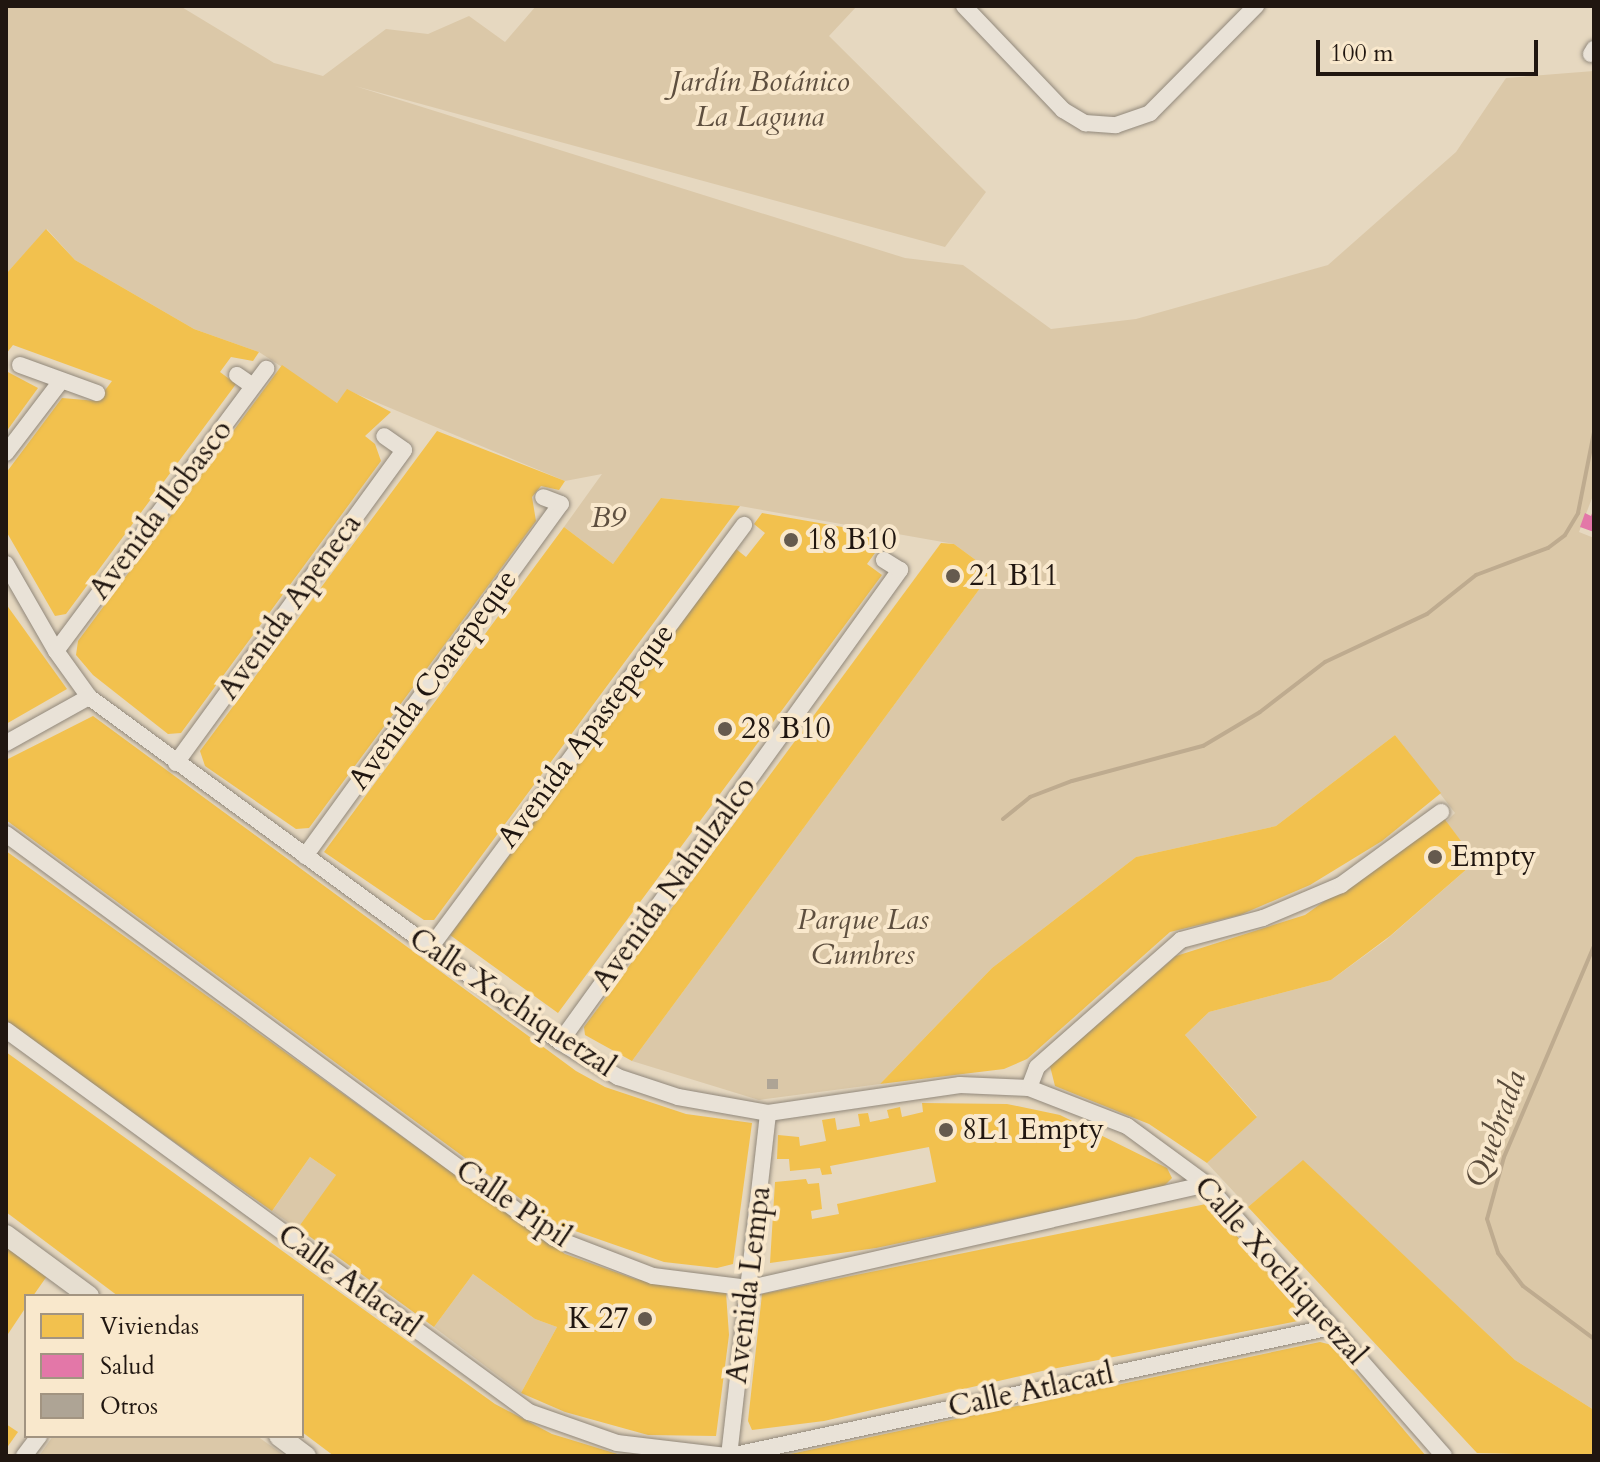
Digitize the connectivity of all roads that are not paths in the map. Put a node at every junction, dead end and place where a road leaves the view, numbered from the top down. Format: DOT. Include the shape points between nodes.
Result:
graph roads {
  1 [pos="964,6"];
  2 [pos="1256,6"];
  3 [pos="20,365"];
  4 [pos="266,369"];
  5 [pos="237,375"];
  6 [pos="61,381"];
  7 [pos="253,386"];
  8 [pos="97,393"];
  9 [pos="384,436"];
  10 [pos="6,453"];
  11 [pos="543,497"];
  12 [pos="744,525"];
  13 [pos="884,560"];
  14 [pos="6,564"];
  15 [pos="56,651"];
  16 [pos="89,697"];
  17 [pos="6,743"];
  18 [pos="176,763"];
  19 [pos="1441,812"];
  20 [pos="6,834"];
  21 [pos="305,856"];
  22 [pos="430,948"];
  23 [pos="6,1030"];
  24 [pos="560,1042"];
  25 [pos="1029,1088"];
  26 [pos="768,1113"];
  27 [pos="1206,1184"];
  28 [pos="6,1235"];
  29 [pos="750,1288"];
  30 [pos="86,1294"];
  31 [pos="1331,1327"];
  32 [pos="38,1438"];
  33 [pos="282,1438"];
  34 [pos="24,1456"];
  35 [pos="306,1456"];
  36 [pos="728,1456"];
  37 [pos="1444,1456"];
  1 -- 2 [label="street" via="1063,110 1085,123 1116,125 1150,113"];
  3 -- 6 [label="street"];
  4 -- 7 [label="street, Avenida Ilobasco"];
  5 -- 7 [label="street"];
  6 -- 8 [label="street"];
  6 -- 10 [label="street"];
  7 -- 15 [label="street, Avenida Ilobasco"];
  9 -- 18 [label="street, Avenida Apeneca" via="404,450"];
  11 -- 21 [label="street, Avenida Coatepeque" via="561,504"];
  12 -- 22 [label="street, Avenida Apastepeque"];
  13 -- 24 [label="street, Avenida Nahulzalco" via="900,570"];
  14 -- 15 [label="street, Calle Xochiquetzal"];
  15 -- 16 [label="street, Calle Xochiquetzal"];
  16 -- 17 [label="street"];
  16 -- 18 [label="street, Calle Xochiquetzal"];
  18 -- 21 [label="street, Calle Xochiquetzal"];
  19 -- 25 [label="street" via="1341,885 1263,918 1181,940 1037,1067"];
  20 -- 29 [label="street, Calle Pipil" via="554,1238 653,1276"];
  21 -- 22 [label="street, Calle Xochiquetzal"];
  22 -- 24 [label="street, Calle Xochiquetzal"];
  23 -- 36 [label="street, Calle Atlacatl" via="529,1412 617,1443"];
  24 -- 26 [label="street, Calle Xochiquetzal" via="618,1077 678,1097"];
  25 -- 26 [label="street, Calle Xochiquetzal" via="960,1085"];
  25 -- 27 [label="street, Calle Xochiquetzal" via="1127,1126"];
  26 -- 29 [label="street, Avenida Lempa"];
  27 -- 29 [label="street, Calle Pipil"];
  27 -- 31 [label="street, Calle Xochiquetzal"];
  28 -- 30 [label="main road"];
  29 -- 36 [label="street, Avenida Lempa"];
  31 -- 36 [label="street, Calle Atlacatl"];
  31 -- 37 [label="street, Calle Xochiquetzal"];
  32 -- 34 [label="street"];
  33 -- 35 [label="main road"];
}
